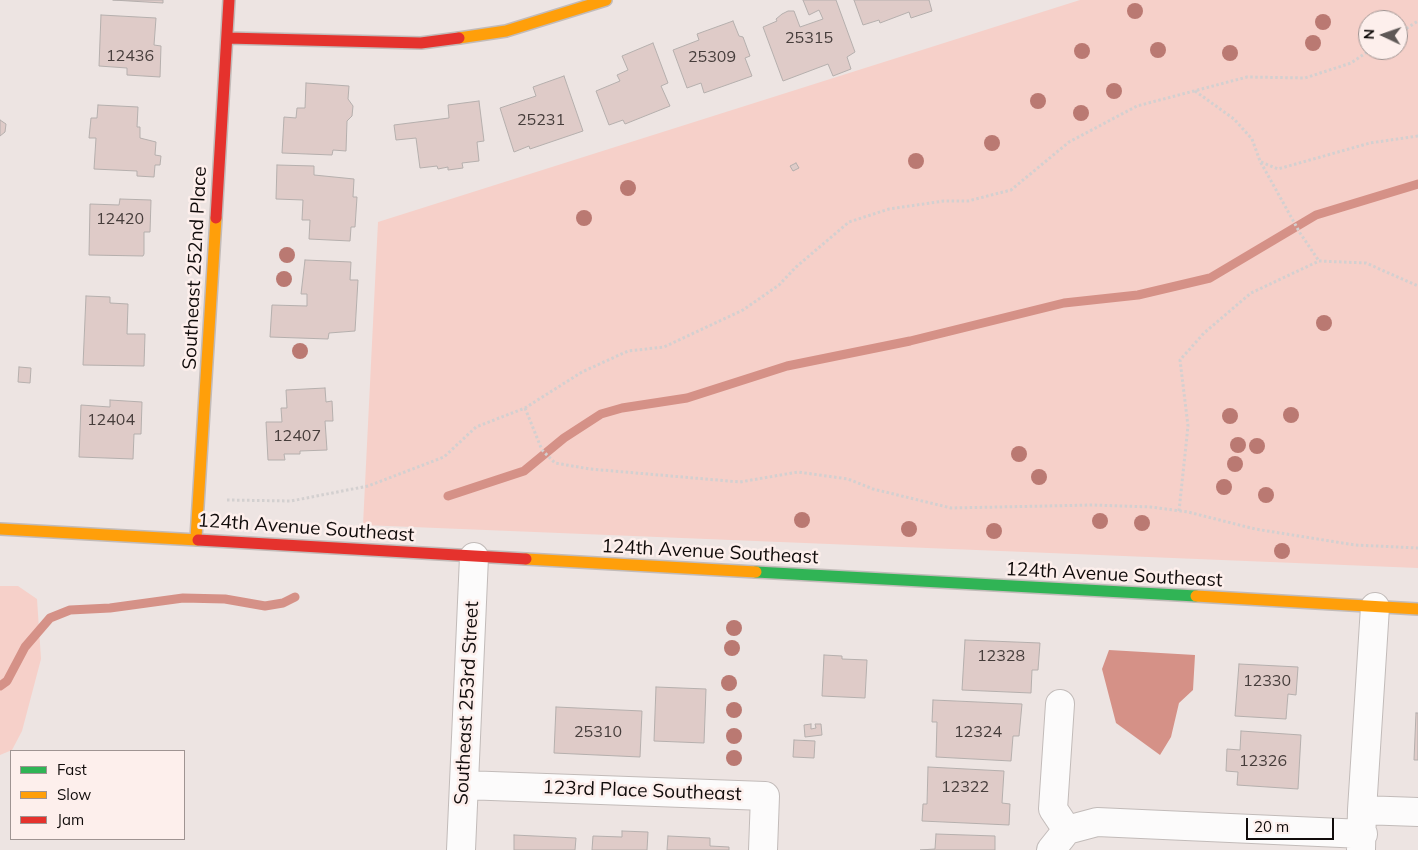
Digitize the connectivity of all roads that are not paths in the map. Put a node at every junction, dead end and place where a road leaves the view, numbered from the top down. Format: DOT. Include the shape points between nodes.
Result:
graph roads {
  1 [pos="229,0"];
  2 [pos="606,0"];
  3 [pos="227,38"];
  4 [pos="0,529"];
  5 [pos="196,538"];
  6 [pos="474,557"];
  7 [pos="1375,607"];
  8 [pos="1418,609"];
  9 [pos="1060,704"];
  10 [pos="464,785"];
  11 [pos="1418,812"];
  12 [pos="1362,831"];
  13 [pos="1059,840"];
  14 [pos="461,850"];
  15 [pos="763,850"];
  1 -- 3 [label="street, Southeast 252nd Place"];
  2 -- 3 [label="street" via="506,30 421,43"];
  3 -- 5 [label="street, Southeast 252nd Place"];
  4 -- 5 [label="street, 124th Avenue Southeast"];
  5 -- 6 [label="street, 124th Avenue Southeast"];
  6 -- 7 [label="street, 124th Avenue Southeast"];
  6 -- 10 [label="street, Southeast 253rd Street"];
  7 -- 8 [label="street, 124th Avenue Southeast"];
  7 -- 12 [label="street"];
  9 -- 13 [label="street" via="1054,809"];
  10 -- 14 [label="street, Southeast 253rd Street"];
  10 -- 15 [label="street, 123rd Place Southeast" via="765,796"];
  11 -- 12 [label="street"];
  12 -- 13 [label="street" via="1097,822"];
}
